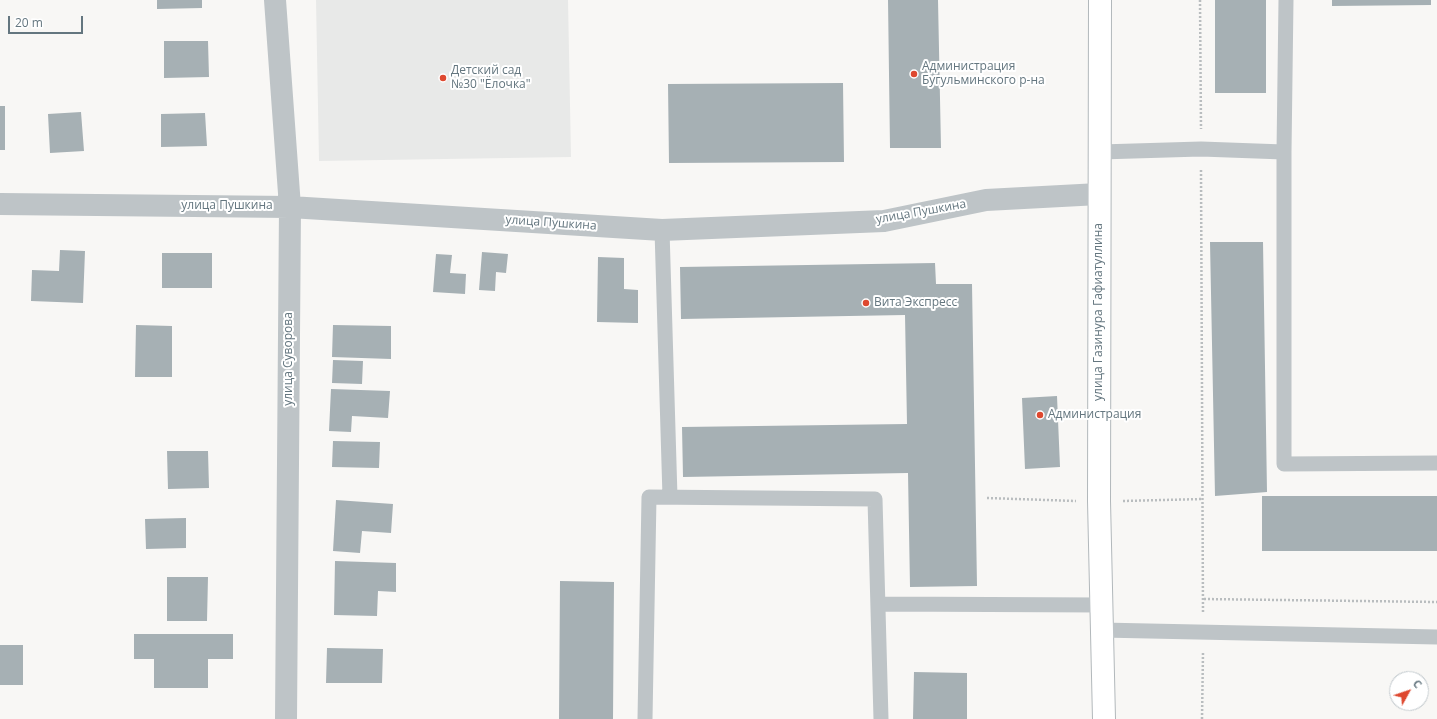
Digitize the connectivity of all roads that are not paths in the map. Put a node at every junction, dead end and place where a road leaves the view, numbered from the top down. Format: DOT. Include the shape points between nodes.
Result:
graph roads {
  1 [pos="275,0"];
  2 [pos="1100,0"];
  3 [pos="1286,0"];
  4 [pos="1100,152"];
  5 [pos="1284,152"];
  6 [pos="1099,194"];
  7 [pos="0,204"];
  8 [pos="290,206"];
  9 [pos="662,230"];
  10 [pos="1437,463"];
  11 [pos="670,497"];
  12 [pos="878,604"];
  13 [pos="1101,605"];
  14 [pos="1101,630"];
  15 [pos="1437,637"];
  16 [pos="286,719"];
  17 [pos="644,719"];
  18 [pos="881,719"];
  19 [pos="1104,719"];
  1 -- 8 [label="street, улица Суворова"];
  2 -- 4 [label="main road, улица Газинура Гафиатуллина"];
  3 -- 5 [label="lane"];
  4 -- 5 [label="lane" via="1201,149"];
  4 -- 6 [label="main road, улица Газинура Гафиатуллина"];
  5 -- 10 [label="lane" via="1284,464"];
  6 -- 9 [label="street, улица Пушкина" via="986,200 884,221"];
  6 -- 13 [label="main road, улица Газинура Гафиатуллина"];
  7 -- 8 [label="street, улица Пушкина"];
  8 -- 9 [label="street, улица Пушкина"];
  8 -- 16 [label="street, улица Суворова"];
  9 -- 11 [label="lane"];
  11 -- 12 [label="lane" via="875,499"];
  11 -- 17 [label="lane" via="649,497"];
  12 -- 13 [label="lane"];
  12 -- 18 [label="lane"];
  13 -- 14 [label="main road, улица Газинура Гафиатуллина"];
  14 -- 15 [label="lane"];
  14 -- 19 [label="main road, улица Газинура Гафиатуллина"];
}
